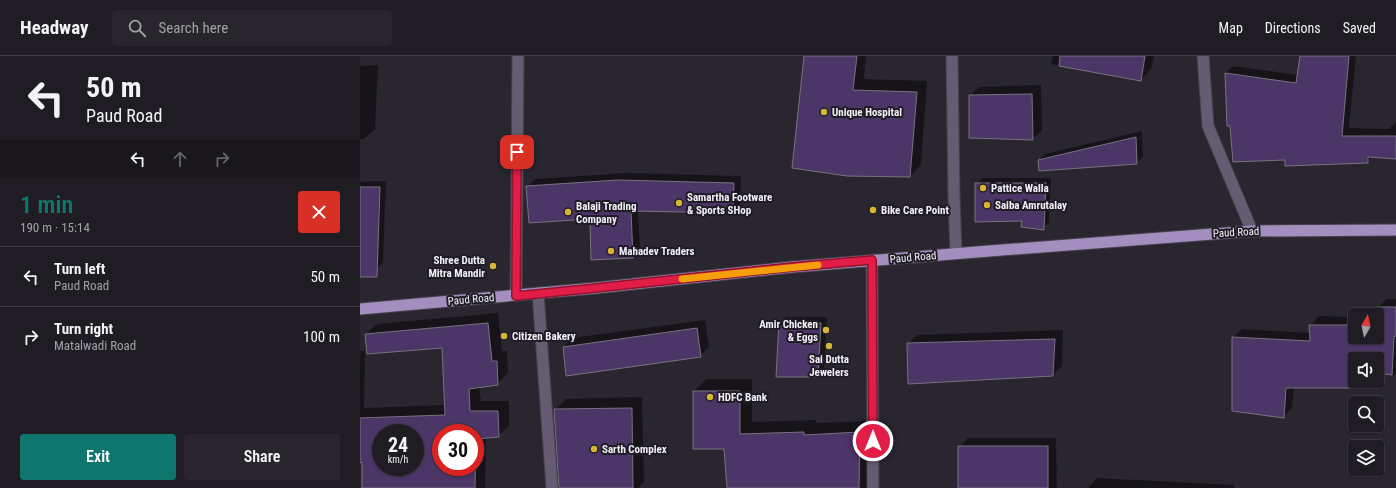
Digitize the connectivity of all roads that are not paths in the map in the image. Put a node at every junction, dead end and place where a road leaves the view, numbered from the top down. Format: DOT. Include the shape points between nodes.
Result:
graph roads {
  1 [pos="518,56"];
  2 [pos="952,56"];
  3 [pos="1203,56"];
  4 [pos="1396,230"];
  5 [pos="1252,231"];
  6 [pos="956,253"];
  7 [pos="872,260"];
  8 [pos="538,294"];
  9 [pos="516,296"];
  10 [pos="360,309"];
  11 [pos="552,488"];
  12 [pos="873,488"];
  1 -- 9 [label="street"];
  2 -- 6 [label="street"];
  3 -- 5 [label="street" via="1208,126"];
  4 -- 5 [label="main road, Paud Road"];
  5 -- 6 [label="main road, Paud Road"];
  6 -- 7 [label="main road, Paud Road"];
  7 -- 8 [label="main road, Paud Road"];
  7 -- 12 [label="street"];
  8 -- 9 [label="main road, Paud Road"];
  8 -- 11 [label="street"];
  9 -- 10 [label="main road, Paud Road"];
}
